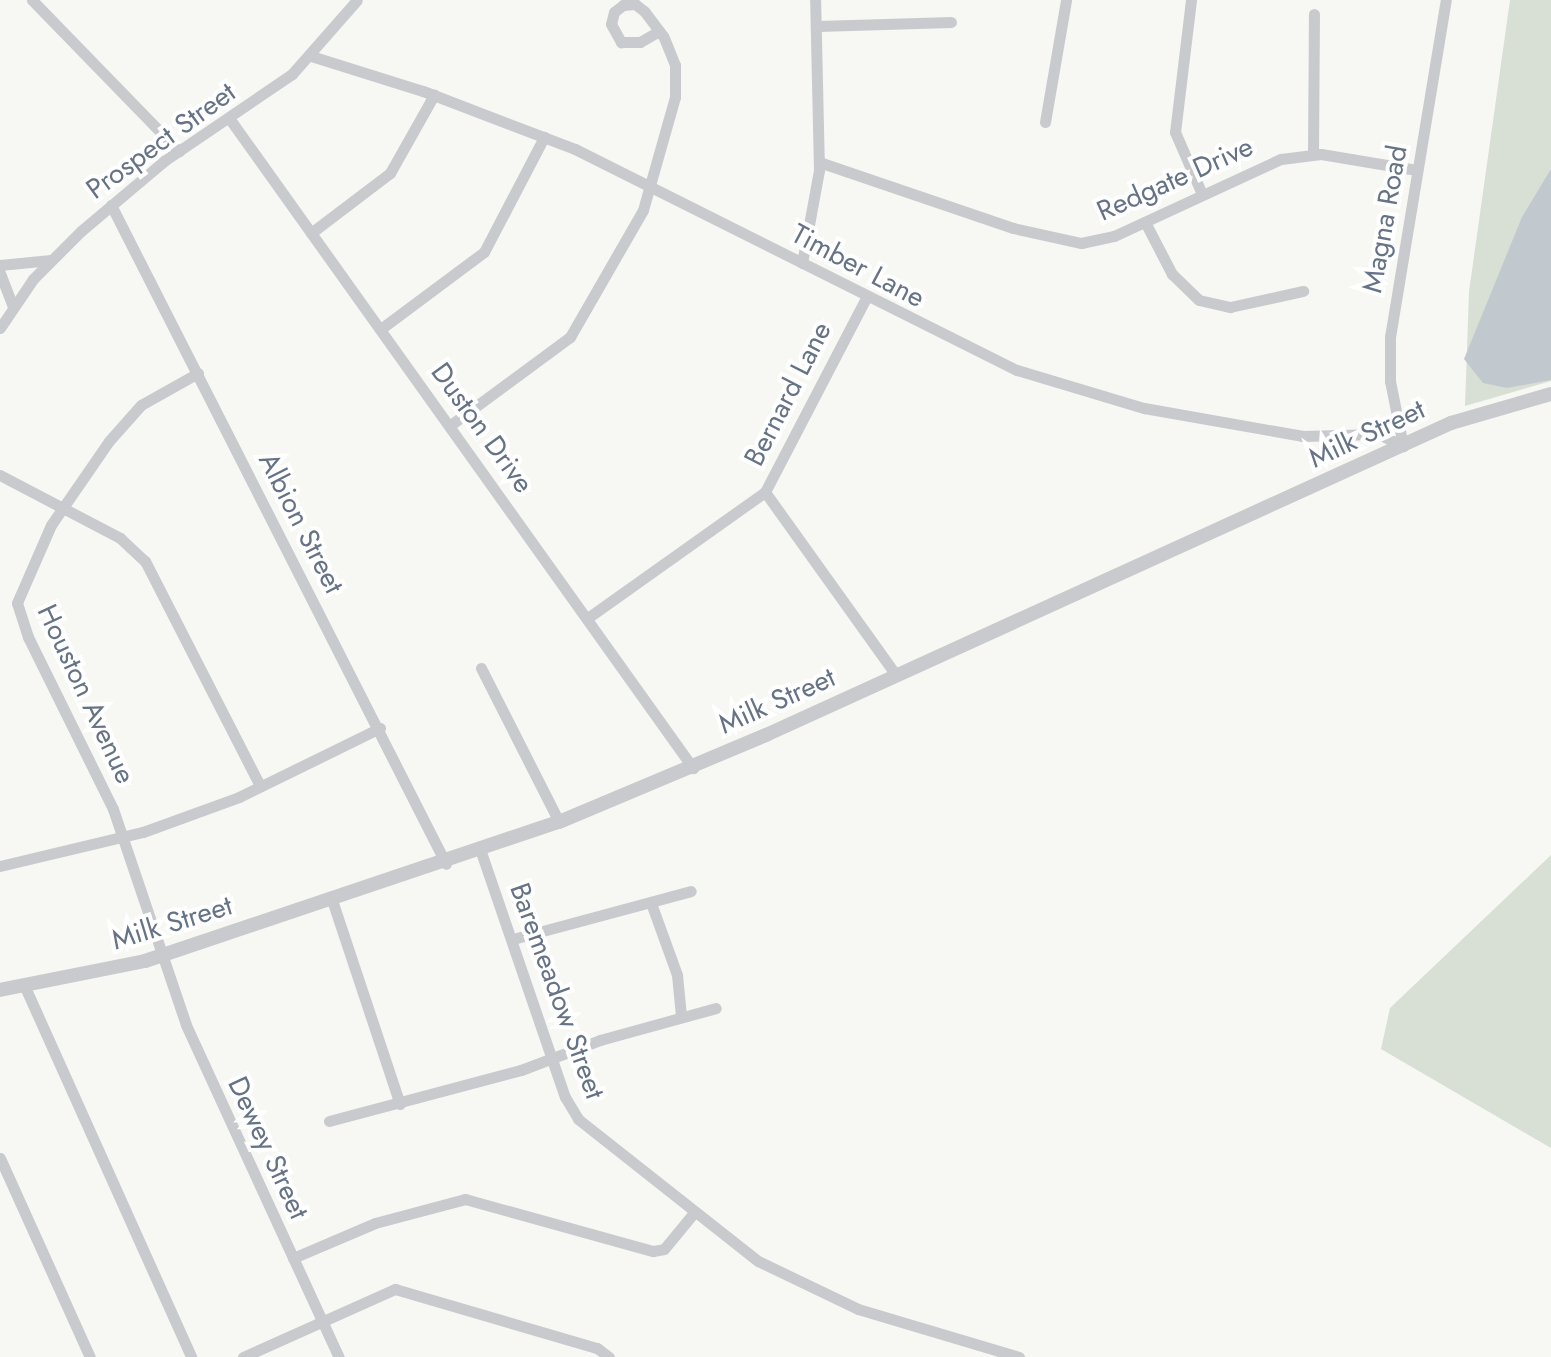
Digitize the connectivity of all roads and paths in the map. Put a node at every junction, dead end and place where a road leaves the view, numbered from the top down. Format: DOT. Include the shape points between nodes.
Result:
graph roads {
  1 [pos="32,0"];
  2 [pos="357,0"];
  3 [pos="815,0"];
  4 [pos="1066,0"];
  5 [pos="1191,0"];
  6 [pos="1446,0"];
  7 [pos="1314,14"];
  8 [pos="951,22"];
  9 [pos="818,26"];
  10 [pos="659,31"];
  11 [pos="311,56"];
  12 [pos="434,95"];
  13 [pos="229,118"];
  14 [pos="1045,122"];
  15 [pos="544,137"];
  16 [pos="179,151"];
  17 [pos="1313,154"];
  18 [pos="819,162"];
  19 [pos="1417,170"];
  20 [pos="648,185"];
  21 [pos="1202,194"];
  22 [pos="111,205"];
  23 [pos="1145,222"];
  24 [pos="311,233"];
  25 [pos="52,259"];
  26 [pos="802,263"];
  27 [pos="0,265"];
  28 [pos="0,273"];
  29 [pos="1303,291"];
  30 [pos="866,298"];
  31 [pos="13,307"];
  32 [pos="0,328"];
  33 [pos="382,328"];
  34 [pos="198,373"];
  35 [pos="1551,394"];
  36 [pos="452,424"];
  37 [pos="1403,446"];
  38 [pos="0,475"];
  39 [pos="765,492"];
  40 [pos="61,508"];
  41 [pos="589,617"];
  42 [pos="481,668"];
  43 [pos="896,675"];
  44 [pos="380,728"];
  45 [pos="693,768"];
  46 [pos="260,786"];
  47 [pos="559,822"];
  48 [pos="123,837"];
  49 [pos="481,852"];
  50 [pos="446,864"];
  51 [pos="0,866"];
  52 [pos="691,891"];
  53 [pos="332,900"];
  54 [pos="651,903"];
  55 [pos="513,939"];
  56 [pos="160,956"];
  57 [pos="25,987"];
  58 [pos="0,990"];
  59 [pos="716,1008"];
  60 [pos="681,1016"];
  61 [pos="551,1058"];
  62 [pos="400,1104"];
  63 [pos="329,1121"];
  64 [pos="0,1158"];
  65 [pos="693,1214"];
  66 [pos="293,1258"];
  67 [pos="322,1322"];
  68 [pos="90,1357"];
  69 [pos="191,1357"];
  70 [pos="243,1357"];
  71 [pos="339,1357"];
  72 [pos="609,1357"];
  73 [pos="1019,1357"];
  1 -- 16 [label="street"];
  2 -- 11 [label="street, Prospect Street"];
  3 -- 9 [label="street"];
  4 -- 14 [label="street"];
  5 -- 21 [label="street" via="1175,132"];
  6 -- 19 [label="street, Magna Road"];
  7 -- 17 [label="street"];
  8 -- 9 [label="street"];
  9 -- 18 [label="street"];
  10 -- 20 [label="street" via="675,65 675,97"];
  11 -- 12 [label="street, Timber Lane"];
  11 -- 13 [label="street, Prospect Street"];
  12 -- 15 [label="street, Timber Lane"];
  12 -- 24 [label="street" via="390,173"];
  13 -- 16 [label="street, Prospect Street"];
  13 -- 24 [label="street, Duston Drive"];
  15 -- 20 [label="street, Timber Lane"];
  15 -- 33 [label="street" via="484,252"];
  16 -- 22 [label="street, Prospect Street"];
  17 -- 19 [label="street, Redgate Drive"];
  17 -- 21 [label="street, Redgate Drive" via="1258,166"];
  18 -- 23 [label="street, Redgate Drive" via="1064,243 1095,242"];
  18 -- 26 [label="street" via="817,201"];
  19 -- 37 [label="street, Magna Road" via="1389,359"];
  20 -- 26 [label="street, Timber Lane"];
  20 -- 36 [label="street" via="643,210 570,337"];
  21 -- 23 [label="street, Redgate Drive"];
  22 -- 25 [label="street, Prospect Street"];
  22 -- 34 [label="street, Albion Street"];
  23 -- 29 [label="street" via="1172,274 1199,300 1230,307"];
  24 -- 33 [label="street, Duston Drive"];
  25 -- 27 [label="street"];
  25 -- 31 [label="street, Prospect Street"];
  26 -- 30 [label="street, Timber Lane"];
  28 -- 31 [label="street"];
  30 -- 37 [label="street, Timber Lane" via="1017,370 1083,393 1281,433 1379,434"];
  30 -- 39 [label="street, Bernard Lane"];
  31 -- 32 [label="street, Prospect Street"];
  33 -- 36 [label="street, Duston Drive"];
  34 -- 40 [label="street, Houston Avenue" via="141,405"];
  34 -- 44 [label="street, Albion Street"];
  35 -- 37 [label="street, Milk Street" via="1478,414"];
  36 -- 41 [label="street, Duston Drive"];
  37 -- 43 [label="street, Milk Street"];
  38 -- 40 [label="street"];
  39 -- 41 [label="street, Bernard Lane"];
  39 -- 43 [label="street"];
  40 -- 46 [label="street" via="120,538 145,561"];
  40 -- 48 [label="street, Houston Avenue" via="18,591 19,617"];
  41 -- 45 [label="street, Duston Drive"];
  42 -- 47 [label="street"];
  43 -- 45 [label="street, Milk Street"];
  44 -- 46 [label="street"];
  44 -- 50 [label="street, Albion Street"];
  45 -- 47 [label="street, Milk Street"];
  46 -- 48 [label="street"];
  47 -- 49 [label="street, Milk Street"];
  48 -- 51 [label="street"];
  48 -- 56 [label="street, Houston Avenue"];
  49 -- 50 [label="street, Milk Street"];
  49 -- 55 [label="street, Baremeadow Street"];
  50 -- 53 [label="street, Milk Street"];
  52 -- 54 [label="street"];
  53 -- 56 [label="street, Milk Street"];
  53 -- 62 [label="street"];
  54 -- 55 [label="street"];
  54 -- 60 [label="street" via="677,975"];
  55 -- 61 [label="street, Baremeadow Street"];
  56 -- 57 [label="street, Milk Street"];
  56 -- 66 [label="street, Dewey Street" via="201,1061"];
  57 -- 58 [label="street, Milk Street"];
  57 -- 69 [label="street"];
  59 -- 60 [label="street"];
  60 -- 61 [label="street"];
  61 -- 62 [label="street"];
  61 -- 65 [label="street, Baremeadow Street" via="578,1119"];
  62 -- 63 [label="street"];
  64 -- 68 [label="street"];
  65 -- 66 [label="street" via="664,1249 653,1251 465,1199 375,1223"];
  65 -- 73 [label="street, Baremeadow Street" via="758,1261 842,1302"];
  66 -- 67 [label="street, Dewey Street"];
  67 -- 70 [label="street"];
  67 -- 71 [label="street, Dewey Street"];
  67 -- 72 [label="street" via="395,1289 597,1348"];
}
